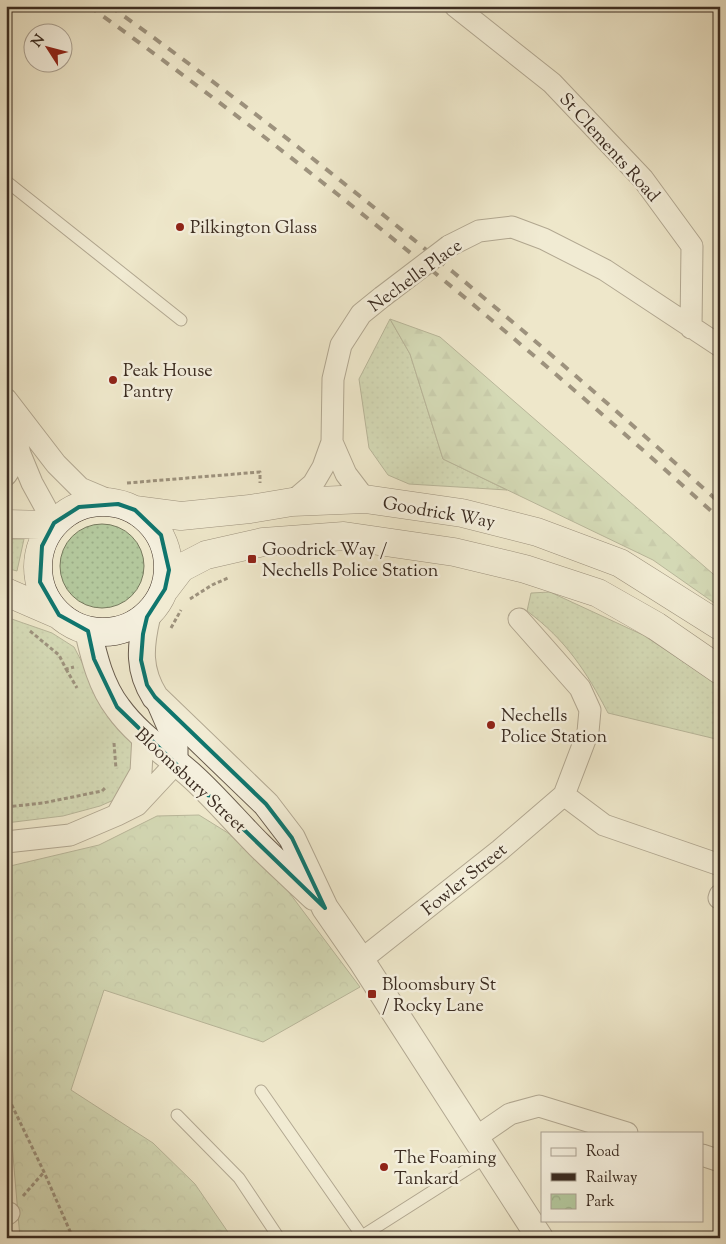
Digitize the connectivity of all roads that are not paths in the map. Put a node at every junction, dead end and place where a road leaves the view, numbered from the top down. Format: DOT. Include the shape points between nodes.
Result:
graph roads {
  1 [pos="454,6"];
  2 [pos="6,181"];
  3 [pos="181,320"];
  4 [pos="691,328"];
  5 [pos="720,346"];
  6 [pos="6,399"];
  7 [pos="332,442"];
  8 [pos="20,454"];
  9 [pos="6,475"];
  10 [pos="124,499"];
  11 [pos="365,499"];
  12 [pos="292,502"];
  13 [pos="6,524"];
  14 [pos="52,524"];
  15 [pos="165,588"];
  16 [pos="6,592"];
  17 [pos="59,614"];
  18 [pos="147,617"];
  19 [pos="520,619"];
  20 [pos="720,626"];
  21 [pos="88,631"];
  22 [pos="720,670"];
  23 [pos="155,698"];
  24 [pos="143,735"];
  25 [pos="177,762"];
  26 [pos="564,795"];
  27 [pos="117,815"];
  28 [pos="6,842"];
  29 [pos="720,865"];
  30 [pos="325,908"];
  31 [pos="361,960"];
  32 [pos="261,1091"];
  33 [pos="177,1115"];
  34 [pos="625,1132"];
  35 [pos="481,1147"];
  36 [pos="704,1156"];
  37 [pos="720,1161"];
  38 [pos="360,1237"];
  39 [pos="279,1238"];
  40 [pos="540,1238"];
  1 -- 4 [label="street, St Clements Road" via="552,83 643,179 676,223 692,246"];
  2 -- 3 [label="lane"];
  4 -- 5 [label="street, Nechells Place"];
  4 -- 7 [label="street, Nechells Place, bridge" via="605,270 544,239 512,227 479,231 449,246 382,296 362,314 341,344 333,379"];
  6 -- 8 [label="street"];
  6 -- 10 [label="street" via="56,464 80,488"];
  7 -- 11 [label="street, Nechells Place" via="346,474"];
  7 -- 12 [label="street, Nechells Place" via="313,484"];
  8 -- 9 [label="street"];
  8 -- 14 [label="street"];
  10 -- 12 [label="main road, Goodrick Way" via="181,516"];
  10 -- 14 [label="main road" via="79,507"];
  10 -- 15 [label="main road" via="160,535 167,552 169,570"];
  11 -- 12 [label="main road, Goodrick Way"];
  11 -- 20 [label="main road, Goodrick Way" via="462,513 537,532 620,563"];
  13 -- 14 [label="main road"];
  14 -- 17 [label="main road" via="38,564 47,600"];
  15 -- 18 [label="main road"];
  15 -- 22 [label="main road, Goodrick Way" via="181,568 206,555 263,542 344,536 454,552 525,569 598,593 656,626"];
  16 -- 17 [label="main road"];
  17 -- 21 [label="main road" via="74,626"];
  18 -- 21 [label="main road" via="113,632"];
  18 -- 23 [label="street, Bloomsbury Street" via="141,660 147,685"];
  19 -- 26 [label="street, Fowler Street" via="580,688 590,710 588,732"];
  21 -- 24 [label="street, Bloomsbury Street" via="94,659 117,707"];
  23 -- 25 [label="street" via="177,748"];
  23 -- 30 [label="street, Bloomsbury Street" via="266,804 292,838"];
  24 -- 25 [label="street, Bloomsbury Street"];
  24 -- 27 [label="street" via="141,772"];
  25 -- 27 [label="street" via="137,805"];
  25 -- 30 [label="street, Bloomsbury Street"];
  26 -- 29 [label="street" via="604,825"];
  26 -- 31 [label="street, Fowler Street"];
  27 -- 28 [label="street" via="70,835"];
  30 -- 31 [label="street, Bloomsbury Street"];
  31 -- 35 [label="street, Bloomsbury Street"];
  32 -- 38 [label="lane"];
  33 -- 39 [label="lane" via="239,1178"];
  34 -- 35 [label="street" via="539,1106 510,1114"];
  35 -- 38 [label="lane"];
  35 -- 40 [label="street, Bloomsbury Street"];
  36 -- 37 [label="street"];
}
